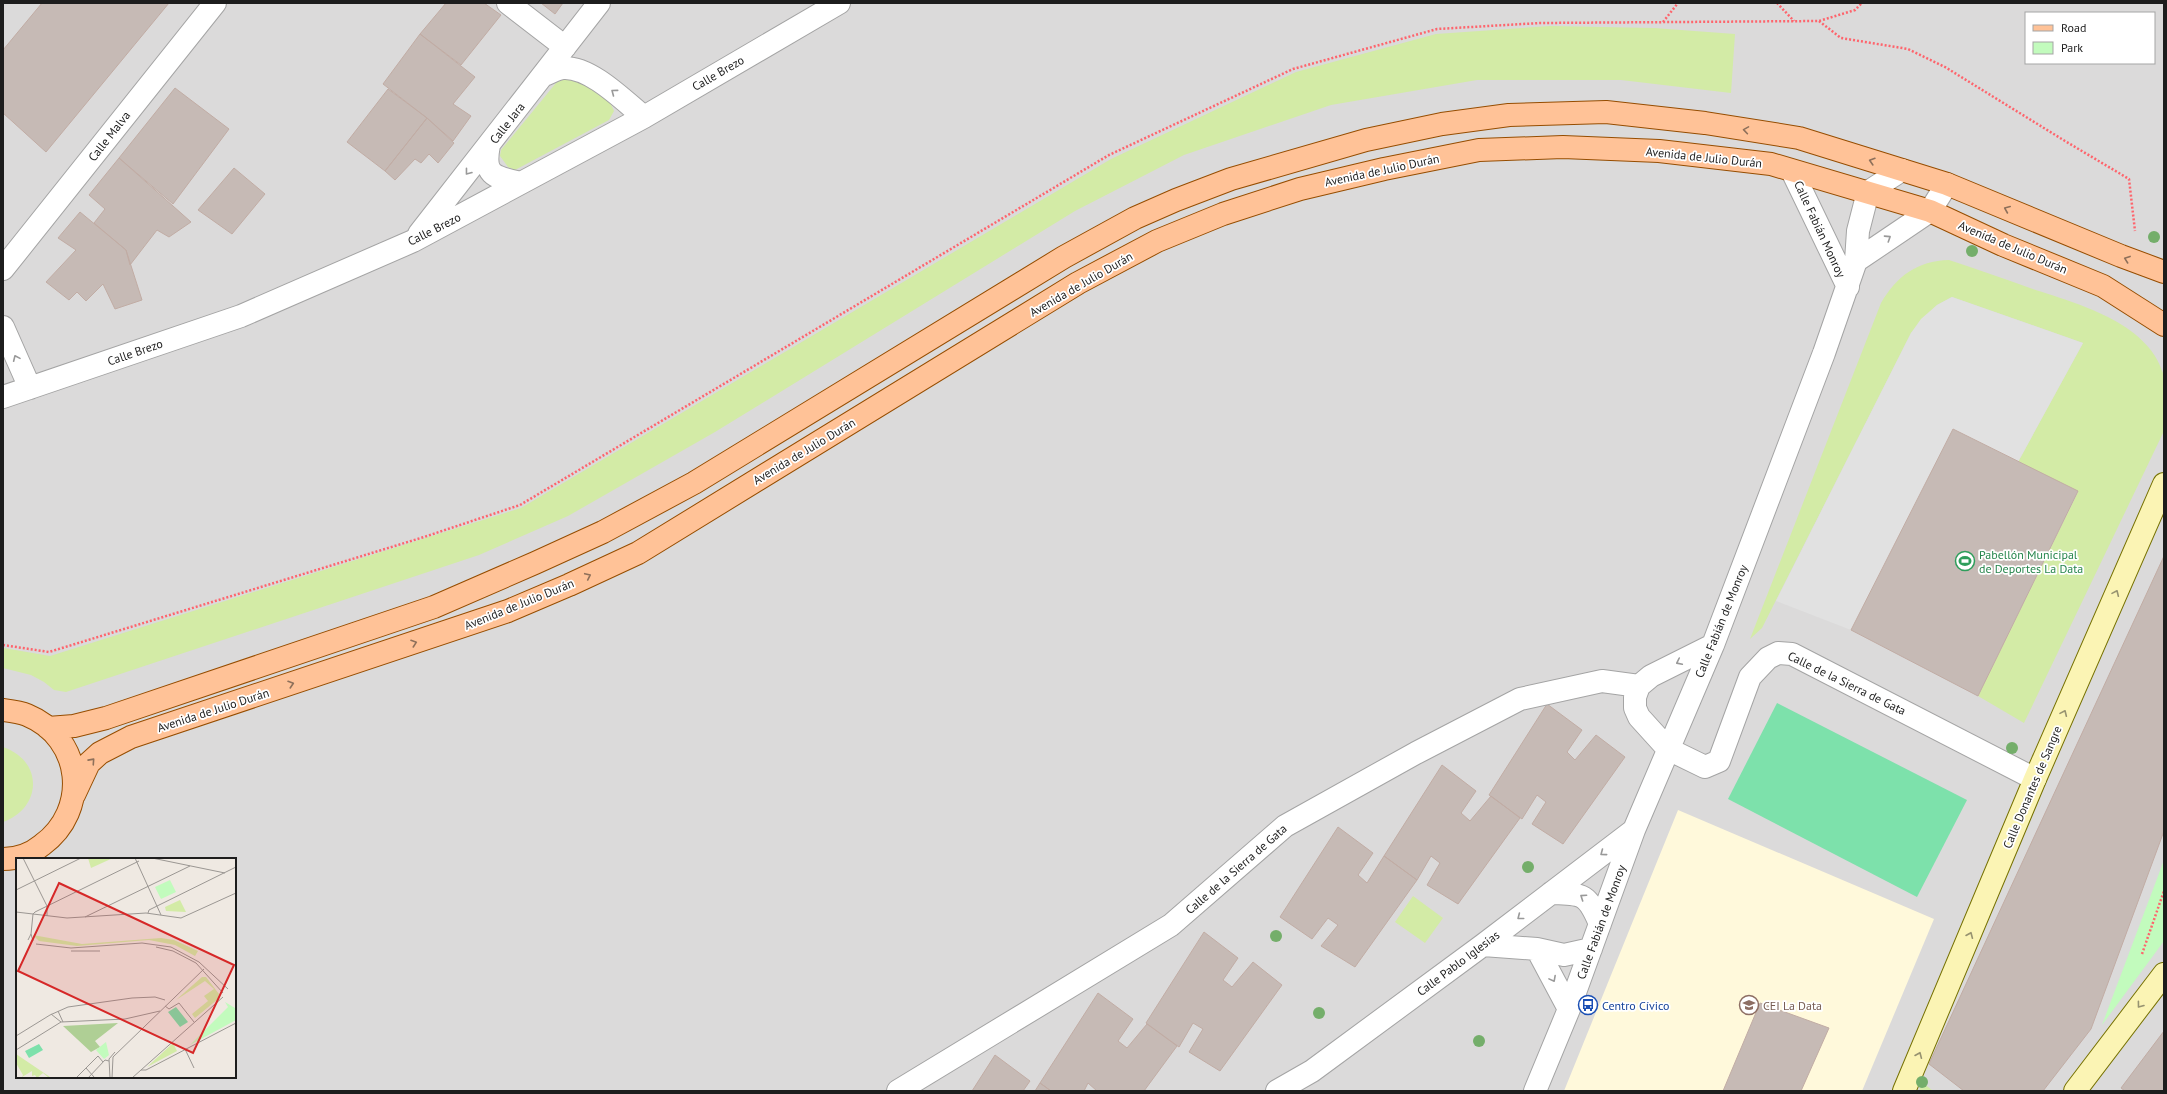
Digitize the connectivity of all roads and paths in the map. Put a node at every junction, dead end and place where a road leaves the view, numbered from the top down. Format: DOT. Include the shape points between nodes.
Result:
graph roads {
  1 [pos="215,3"];
  2 [pos="508,3"];
  3 [pos="599,3"];
  4 [pos="839,3"];
  5 [pos="1678,3"];
  6 [pos="1777,3"];
  7 [pos="1862,3"];
  8 [pos="1794,21"];
  9 [pos="1819,21"];
  10 [pos="584,22"];
  11 [pos="1663,22"];
  12 [pos="565,47"];
  13 [pos="544,75"];
  14 [pos="592,76"];
  15 [pos="644,117"];
  16 [pos="489,145"];
  17 [pos="1902,170"];
  18 [pos="1792,171"];
  19 [pos="520,183"];
  20 [pos="1947,184"];
  21 [pos="1868,192"];
  22 [pos="1930,211"];
  23 [pos="413,241"];
  24 [pos="1856,261"];
  25 [pos="2138,263"];
  26 [pos="3,269"];
  27 [pos="2164,272"];
  28 [pos="1848,287"];
  29 [pos="2164,325"];
  30 [pos="3,327"];
  31 [pos="30,388"];
  32 [pos="3,397"];
  33 [pos="2164,484"];
  34 [pos="3,645"];
  35 [pos="1714,645"];
  36 [pos="1639,686"];
  37 [pos="5,709"];
  38 [pos="48,728"];
  39 [pos="1668,749"];
  40 [pos="2035,779"];
  41 [pos="74,795"];
  42 [pos="1634,830"];
  43 [pos="3,859"];
  44 [pos="2164,890"];
  45 [pos="1550,893"];
  46 [pos="1600,924"];
  47 [pos="1483,945"];
  48 [pos="1537,949"];
  49 [pos="1591,949"];
  50 [pos="2141,957"];
  51 [pos="2164,974"];
  52 [pos="1569,1009"];
  53 [pos="898,1091"];
  54 [pos="1277,1091"];
  55 [pos="1535,1091"];
  56 [pos="1904,1091"];
  57 [pos="2075,1091"];
  1 -- 26 [label="street, Calle Malva"];
  2 -- 12 [label="street"];
  3 -- 10 [label="street, Calle Jara"];
  4 -- 15 [label="street, Calle Brezo"];
  5 -- 11 [label="path"];
  6 -- 8 [label="path"];
  7 -- 9 [label="path" via="1855,10"];
  8 -- 9 [label="path"];
  8 -- 11 [label="path"];
  9 -- 25 [label="path" via="1841,38 1908,49 1946,67 2129,179"];
  10 -- 12 [label="street, Calle Jara"];
  10 -- 14 [label="street" via="581,47"];
  11 -- 34 [label="path" via="1540,23 1437,29 1294,69 1109,156 520,505 49,652"];
  12 -- 13 [label="street, Calle Jara"];
  13 -- 14 [label="street" via="563,68 580,69"];
  13 -- 16 [label="street, Calle Jara"];
  15 -- 14 [label="street, one-way"];
  15 -- 19 [label="street, Calle Brezo"];
  16 -- 19 [label="street" via="486,160 488,170 494,177"];
  16 -- 23 [label="street, Calle Jara, one-way"];
  17 -- 20 [label="main road"];
  17 -- 21 [label="street"];
  17 -- 38 [label="main road, one-way" via="1799,138 1705,123 1606,112 1509,115 1442,124 1366,140 1238,176 1135,218 1064,257 694,483 603,532 434,607 106,718 74,726"];
  18 -- 21 [label="main road, Avenida de Julio Durán"];
  18 -- 28 [label="street, Calle Fabián Monroy"];
  41 -- 18 [label="main road, Avenida de Julio Durán, one-way" via="89,763 100,753 131,738 508,611 638,553 1078,283 1157,241 1223,214 1300,189 1479,150 1563,147 1659,151 1771,164"];
  19 -- 23 [label="street, Calle Brezo"];
  20 -- 22 [label="street"];
  25 -- 20 [label="main road, one-way"];
  21 -- 22 [label="main road, Avenida de Julio Durán"];
  21 -- 24 [label="street, Calle Fabián Monroy" via="1858,231"];
  24 -- 22 [label="street, one-way"];
  22 -- 29 [label="main road, Avenida de Julio Durán" via="2003,245 2104,286"];
  23 -- 31 [label="street, Calle Brezo" via="241,316"];
  24 -- 28 [label="street, Calle Fabián de Monroy"];
  25 -- 27 [label="main road"];
  28 -- 35 [label="street, Calle Fabián de Monroy"];
  31 -- 30 [label="street, one-way"];
  31 -- 32 [label="street, Calle Brezo"];
  40 -- 33 [label="main road, Calle Donantes de Sangre, one-way"];
  35 -- 36 [label="street, one-way" via="1651,676"];
  35 -- 39 [label="street, Calle Fabián de Monroy"];
  36 -- 39 [label="street" via="1635,697 1635,708 1639,717"];
  36 -- 53 [label="street, Calle de la Sierra de Gata" via="1602,681 1520,699 1416,753 1285,826 1171,924"];
  37 -- 38 [label="main road" via="26,714"];
  38 -- 41 [label="main road" via="65,747 73,770"];
  39 -- 40 [label="street, Calle de la Sierra de Gata" via="1705,766 1719,761 1750,677 1768,658 1785,652"];
  39 -- 42 [label="street, Calle Fabián de Monroy"];
  56 -- 40 [label="main road, Calle Donantes de Sangre, one-way"];
  41 -- 43 [label="main road" via="67,817 53,837 34,852"];
  42 -- 45 [label="street, Calle Pablo Iglesias, one-way"];
  42 -- 46 [label="street, Calle Fabián de Monroy"];
  44 -- 50 [label="path"];
  46 -- 45 [label="street, one-way" via="1591,903 1578,894"];
  45 -- 47 [label="street, Calle Pablo Iglesias, one-way"];
  46 -- 49 [label="street, Calle Fabián de Monroy"];
  47 -- 48 [label="street"];
  47 -- 54 [label="street, Calle Pablo Iglesias" via="1312,1071"];
  48 -- 49 [label="street" via="1564,955"];
  48 -- 52 [label="street, one-way"];
  49 -- 52 [label="street, Calle Fabián de Monroy"];
  51 -- 57 [label="main road, one-way"];
  52 -- 55 [label="street, Calle Fabián de Monroy"];
}
